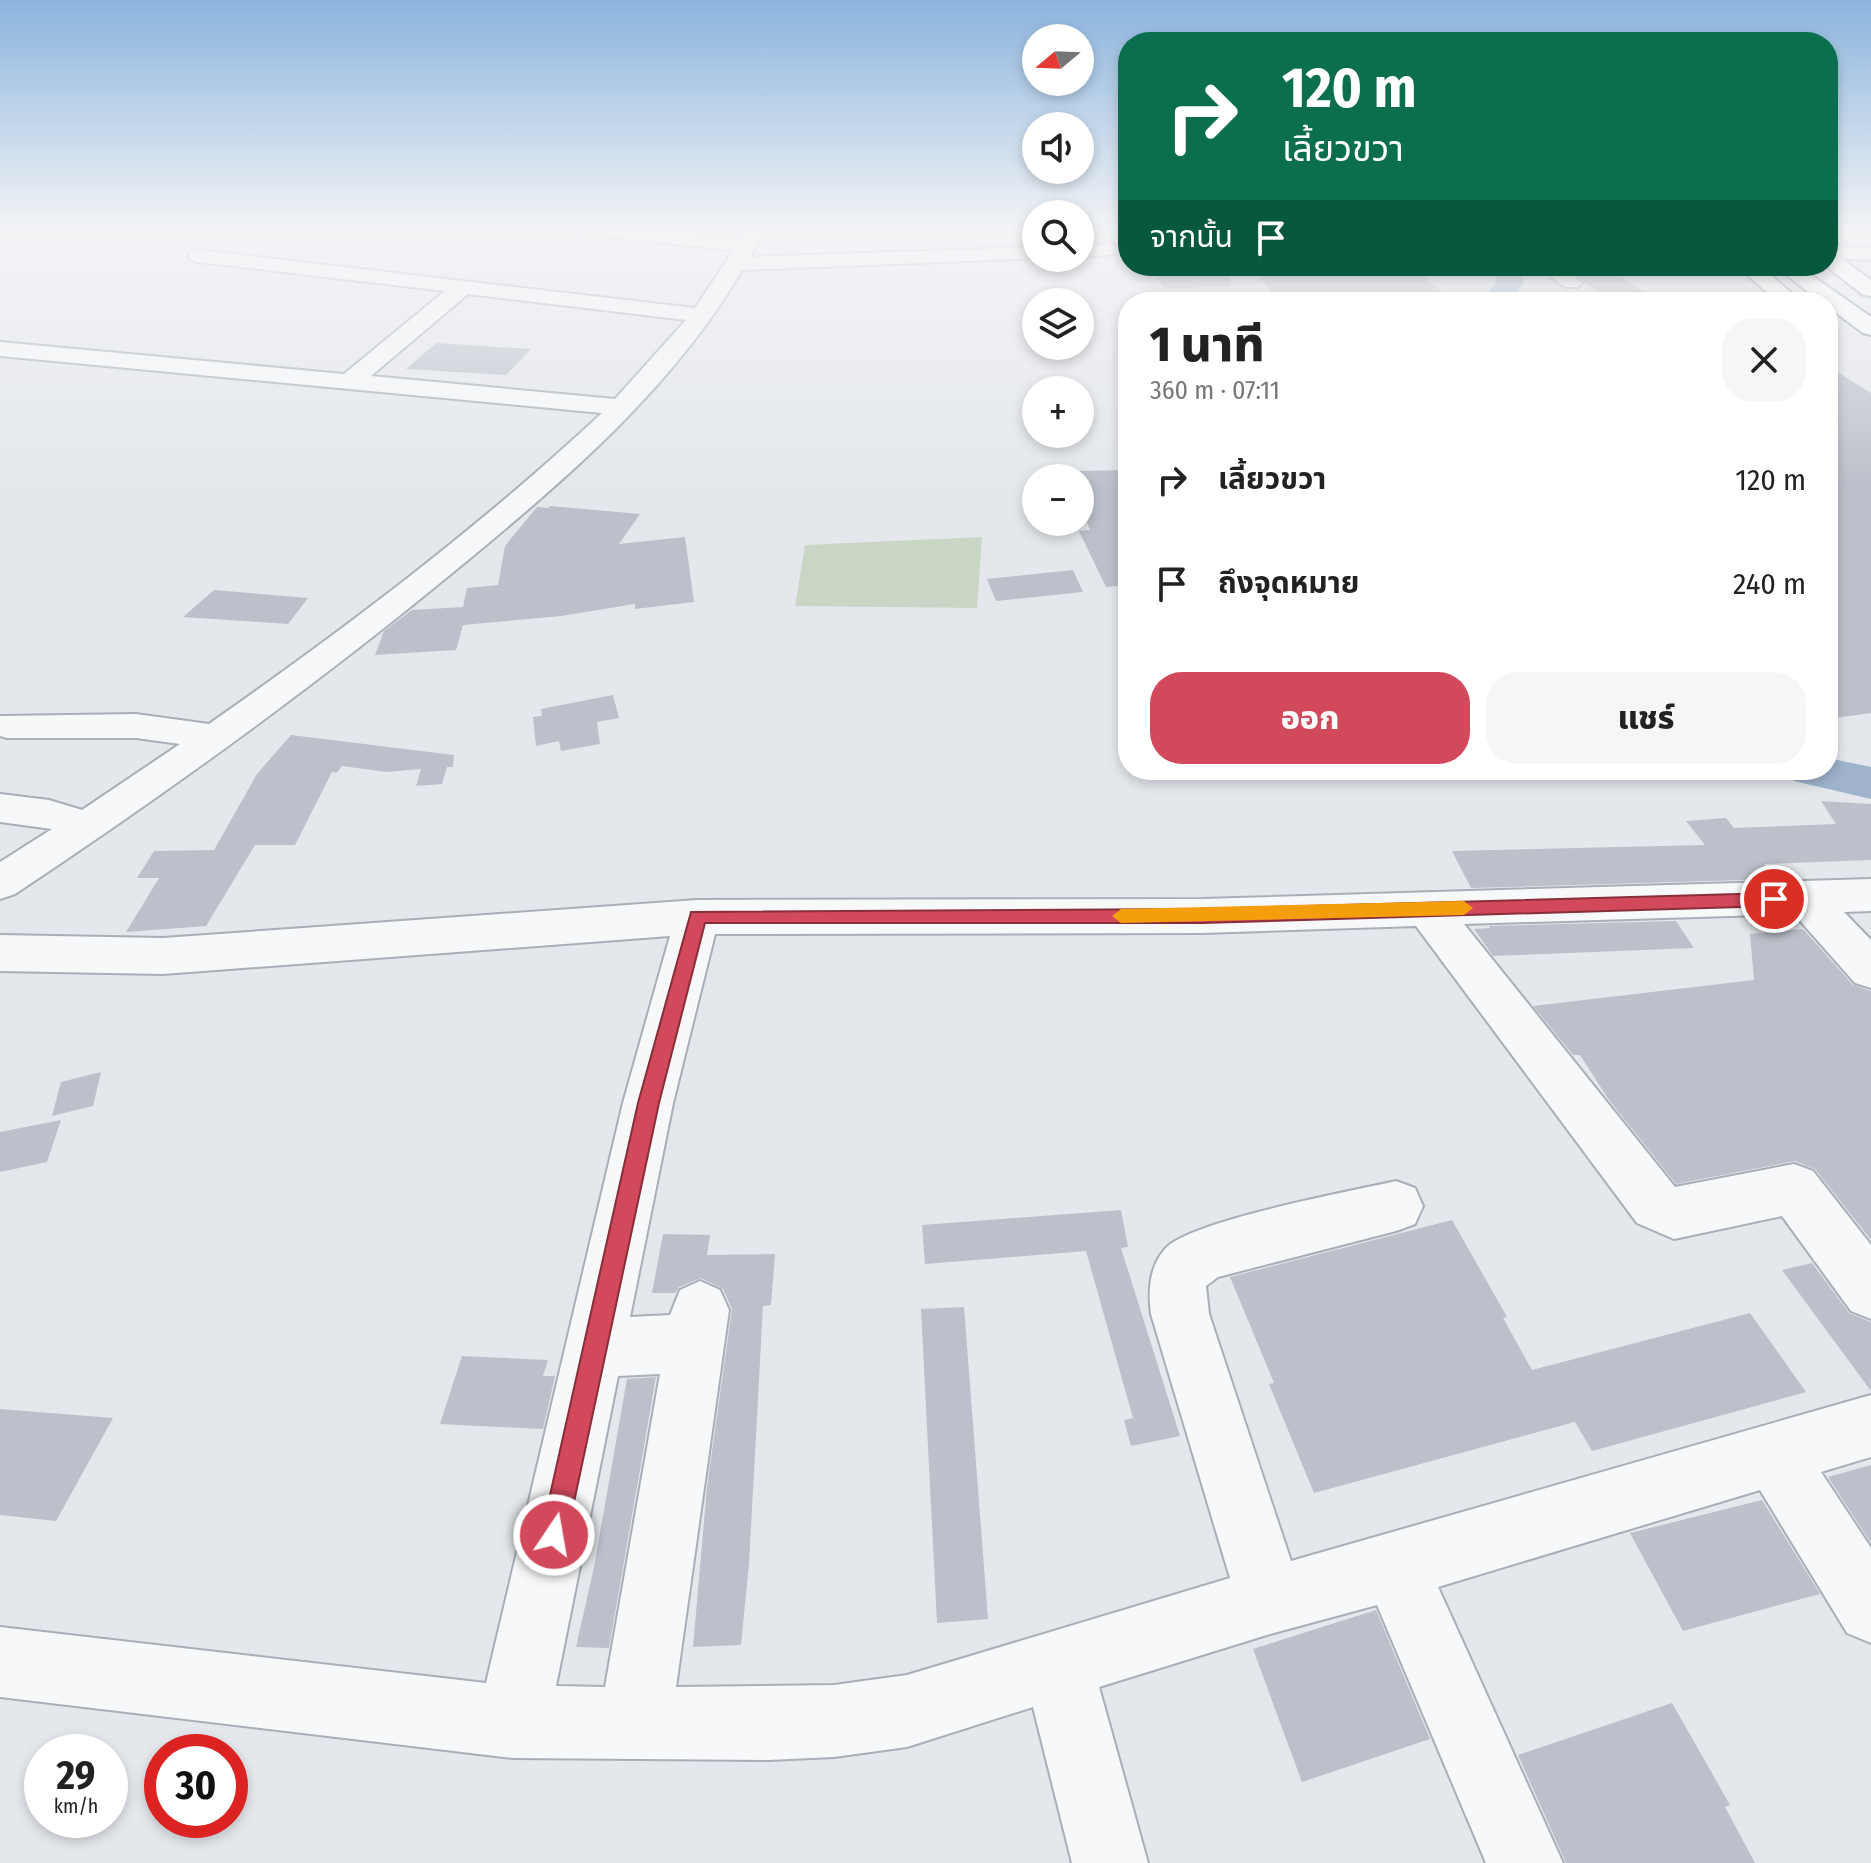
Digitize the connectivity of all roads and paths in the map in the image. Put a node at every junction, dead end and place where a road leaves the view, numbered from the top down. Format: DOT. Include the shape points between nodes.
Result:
graph roads {
  1 [pos="431,314"];
  2 [pos="691,314"];
  3 [pos="700,315"];
  4 [pos="1838,318"];
  5 [pos="1860,339"];
  6 [pos="0,349"];
  7 [pos="350,381"];
  8 [pos="628,390"];
  9 [pos="7,726"];
  10 [pos="219,738"];
  11 [pos="0,808"];
  12 [pos="88,826"];
  13 [pos="0,883"];
  14 [pos="1871,895"];
  15 [pos="1806,899"];
  16 [pos="1427,909"];
  17 [pos="697,917"];
  18 [pos="0,953"];
  19 [pos="1871,970"];
  20 [pos="1396,1206"];
  21 [pos="1871,1291"];
  22 [pos="595,1348"];
  23 [pos="1871,1426"];
  24 [pos="1773,1454"];
  25 [pos="1394,1567"];
  26 [pos="1270,1600"];
  27 [pos="1871,1609"];
  28 [pos="0,1662"];
  29 [pos="1058,1665"];
  30 [pos="513,1722"];
  31 [pos="635,1722"];
  32 [pos="1110,1863"];
  33 [pos="1525,1863"];
  1 -- 7 [label="street"];
  2 -- 3 [label="street"];
  3 -- 8 [label="street"];
  4 -- 5 [label="highway"];
  6 -- 7 [label="street"];
  7 -- 8 [label="street"];
  8 -- 10 [label="street" via="489,528"];
  9 -- 10 [label="street" via="136,726"];
  10 -- 12 [label="street"];
  11 -- 12 [label="street" via="32,810"];
  12 -- 13 [label="street"];
  14 -- 15 [label="street"];
  15 -- 16 [label="street"];
  15 -- 19 [label="street"];
  16 -- 17 [label="street" via="1186,916"];
  16 -- 21 [label="street" via="1656,1205 1674,1213 1794,1189"];
  17 -- 18 [label="street" via="163,956"];
  17 -- 22 [label="street" via="648,1103"];
  20 -- 26 [label="street" via="1209,1252 1180,1271 1180,1314"];
  22 -- 30 [label="street"];
  22 -- 31 [label="street" via="698,1327"];
  23 -- 24 [label="street"];
  24 -- 25 [label="street"];
  24 -- 27 [label="street"];
  25 -- 26 [label="street"];
  25 -- 33 [label="street"];
  26 -- 29 [label="street"];
  28 -- 30 [label="street"];
  29 -- 31 [label="street" via="907,1711 834,1721"];
  29 -- 32 [label="street"];
  30 -- 31 [label="street"];
}
